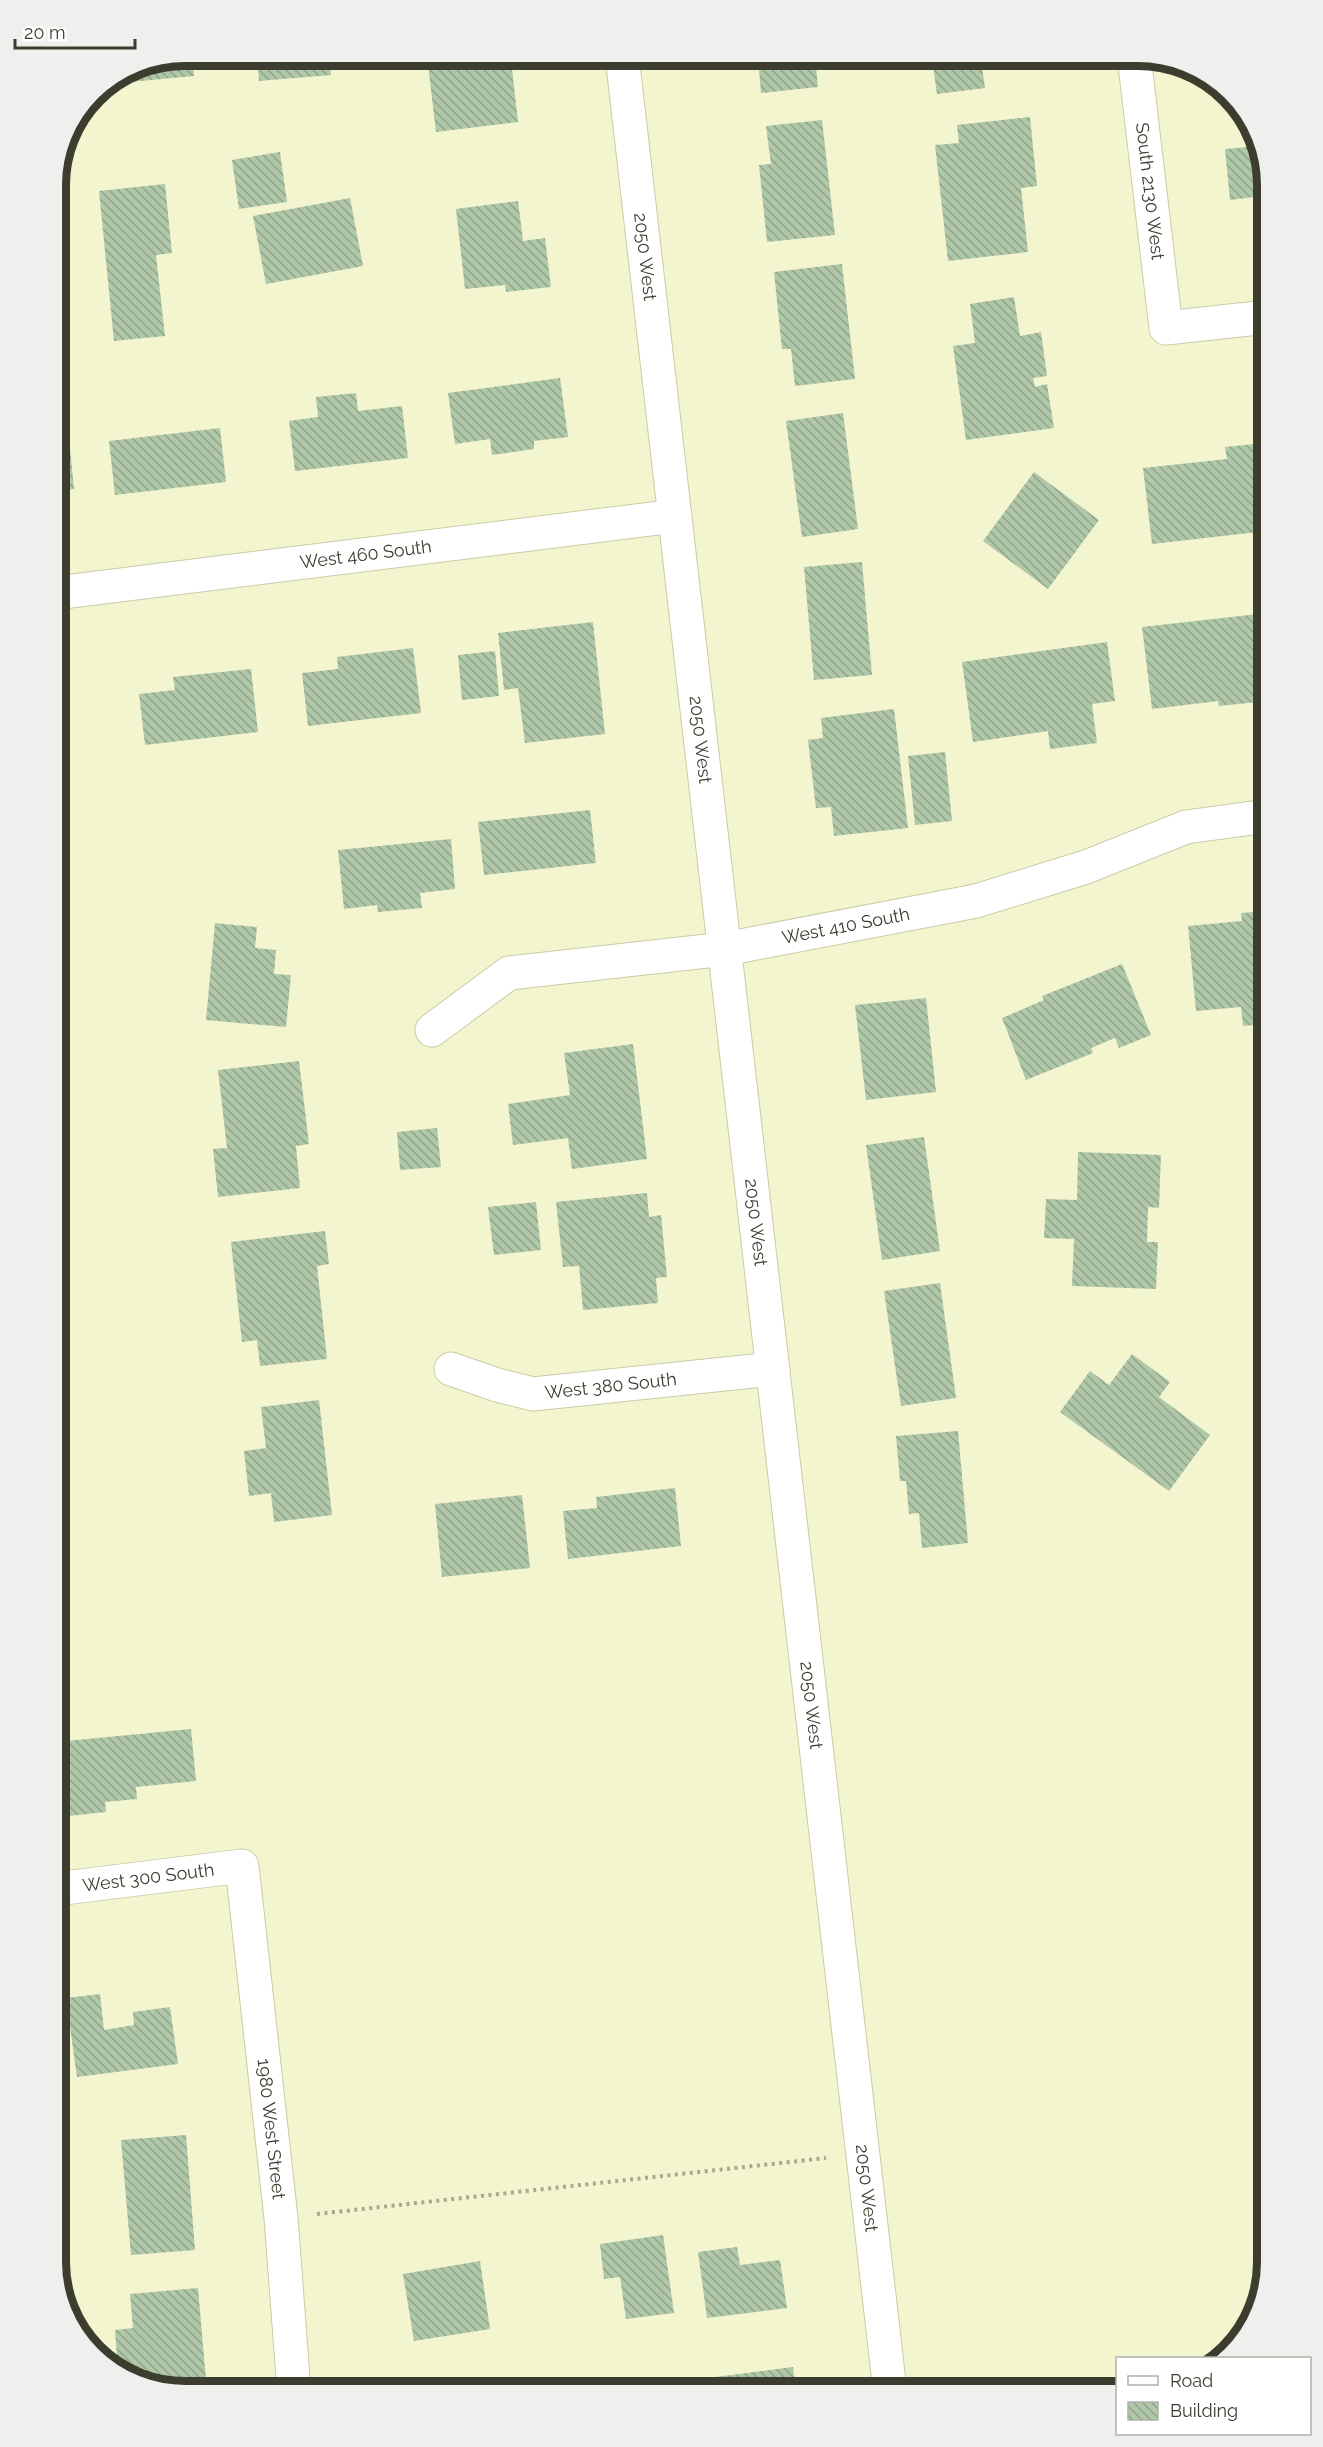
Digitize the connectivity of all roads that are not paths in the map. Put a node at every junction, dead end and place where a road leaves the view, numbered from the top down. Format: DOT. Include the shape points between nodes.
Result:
graph roads {
  1 [pos="623,66"];
  2 [pos="1135,66"];
  3 [pos="1257,318"];
  4 [pos="675,516"];
  5 [pos="66,592"];
  6 [pos="1257,817"];
  7 [pos="725,949"];
  8 [pos="432,1030"];
  9 [pos="451,1369"];
  10 [pos="773,1369"];
  11 [pos="242,1866"];
  12 [pos="66,1889"];
  13 [pos="293,2381"];
  14 [pos="889,2381"];
  1 -- 4 [label="street, 2050 West"];
  2 -- 3 [label="street, South 2130 West" via="1166,328"];
  4 -- 5 [label="street, West 460 South"];
  4 -- 7 [label="street, 2050 West"];
  6 -- 7 [label="street, West 410 South" via="1186,827 1086,867 976,900"];
  7 -- 8 [label="street, West 410 South" via="509,973"];
  7 -- 10 [label="street, 2050 West"];
  9 -- 10 [label="street, West 380 South" via="533,1394"];
  10 -- 14 [label="street, 2050 West"];
  11 -- 12 [label="street, West 300 South"];
  11 -- 13 [label="street, 1980 West Street" via="281,2218"];
}
